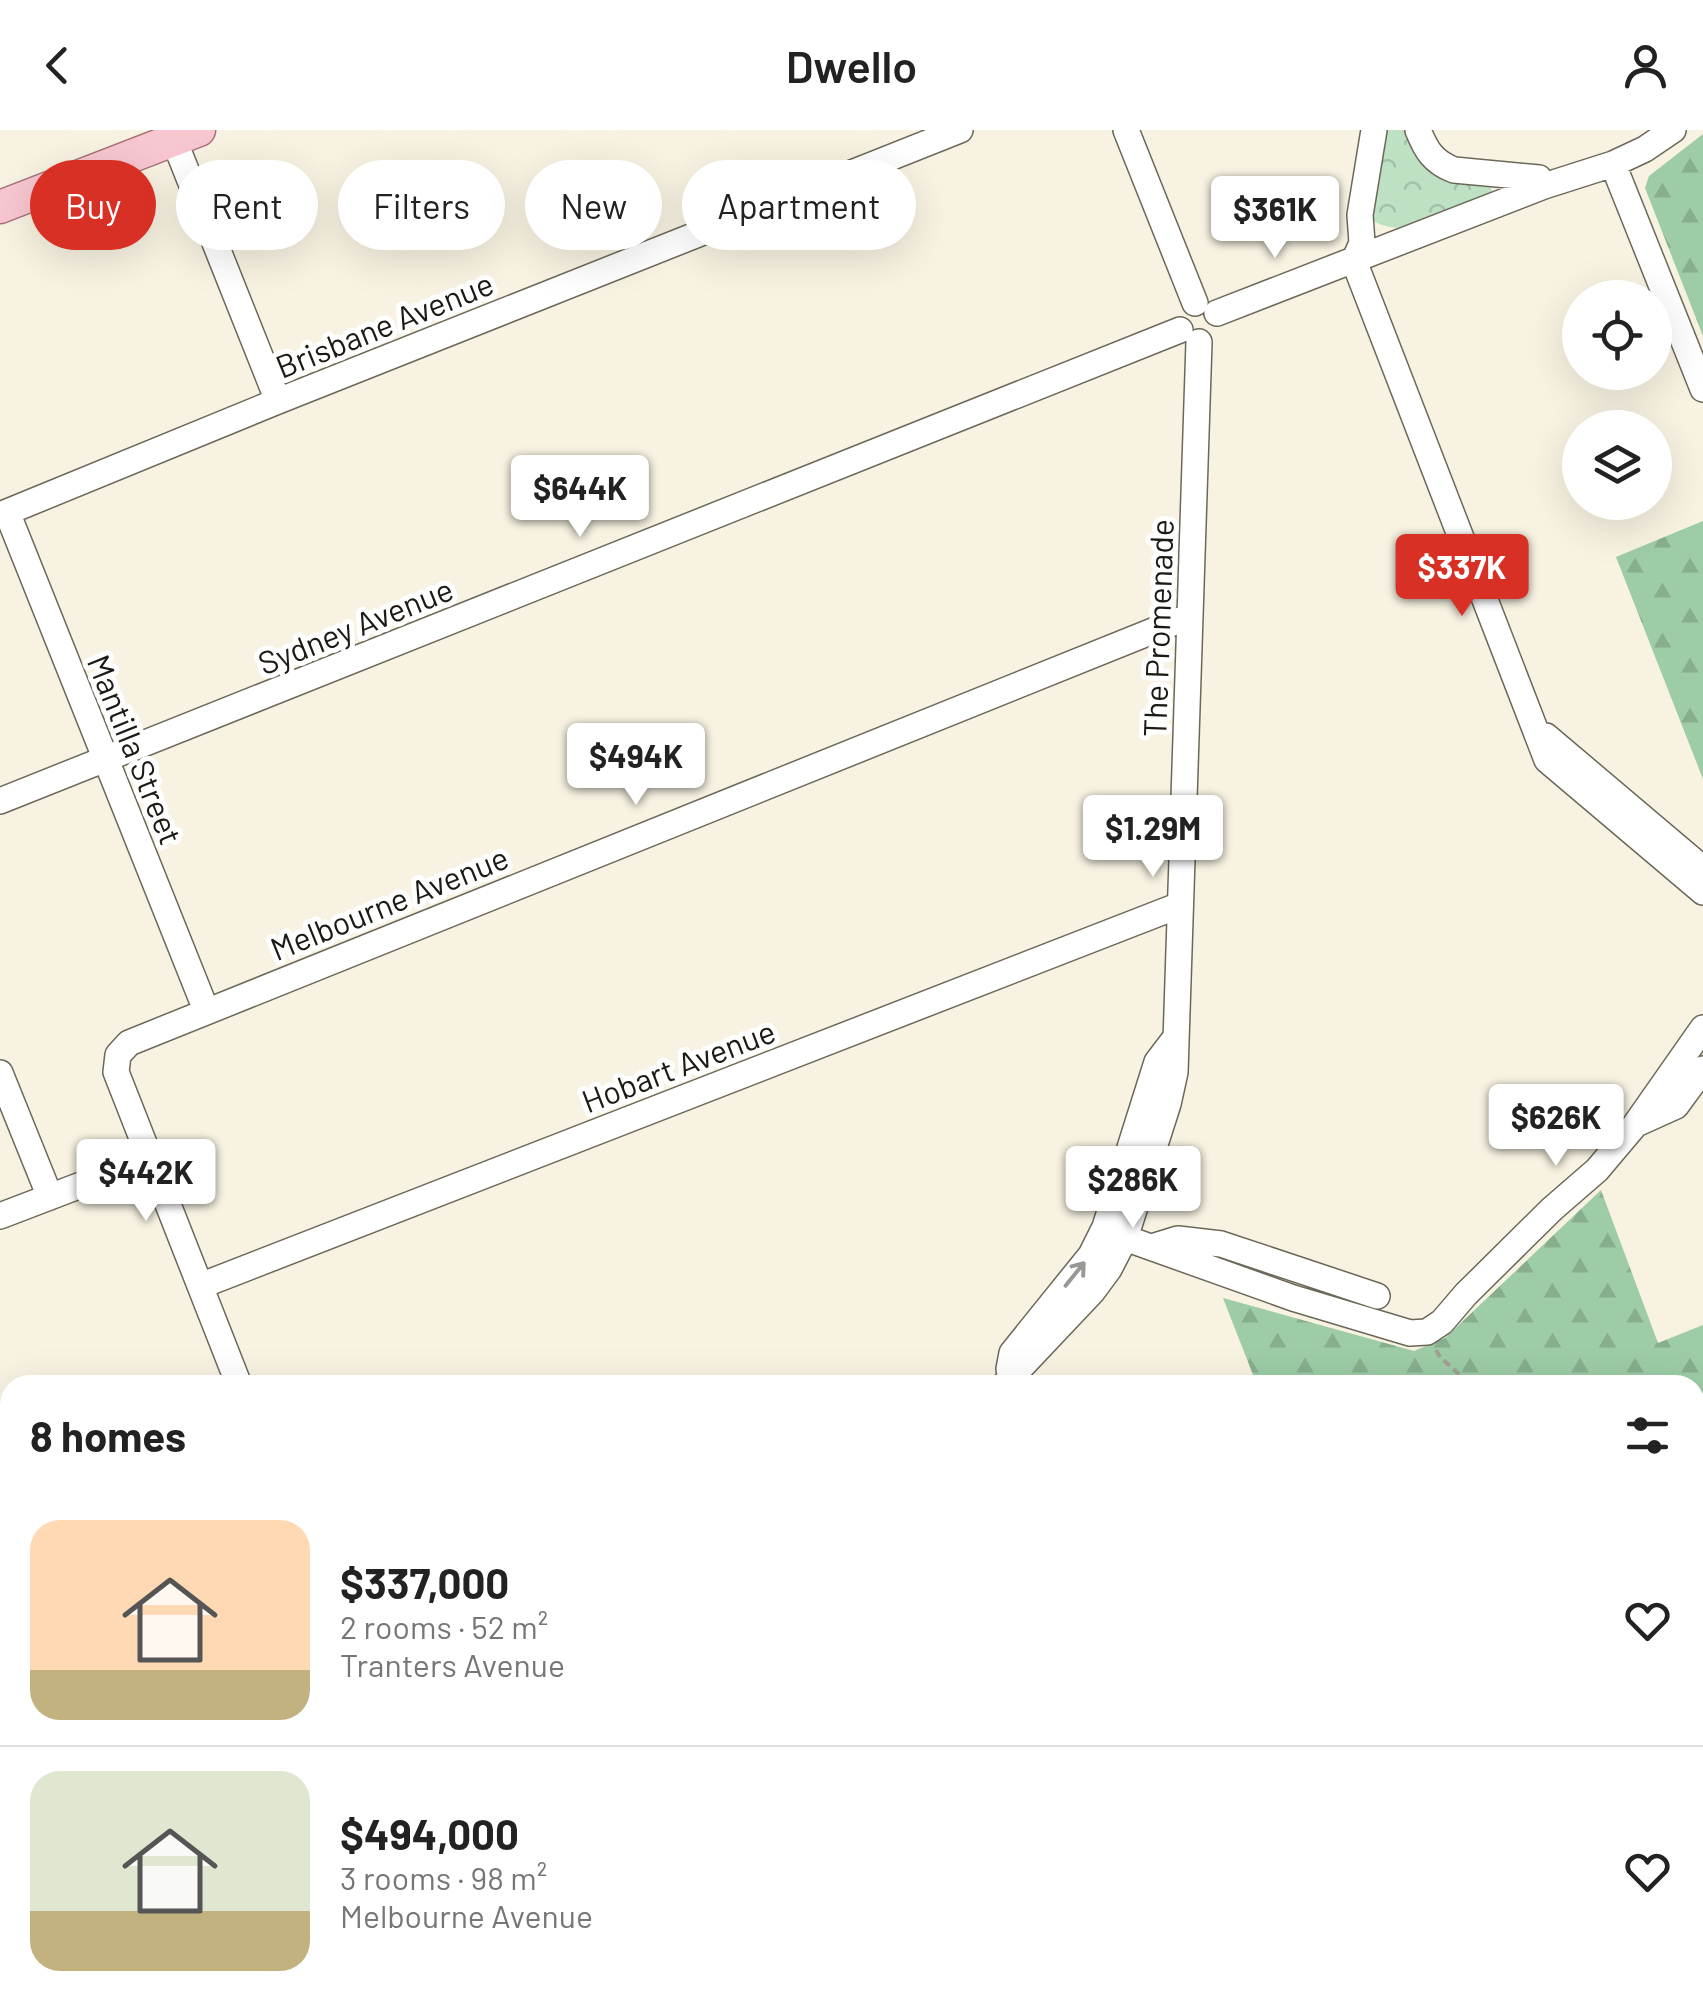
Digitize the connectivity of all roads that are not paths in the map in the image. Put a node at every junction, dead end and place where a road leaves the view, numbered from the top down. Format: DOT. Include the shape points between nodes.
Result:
graph roads {
  1 [pos="960,130"];
  2 [pos="1126,130"];
  3 [pos="1374,130"];
  4 [pos="1418,130"];
  5 [pos="1673,130"];
  6 [pos="187,135"];
  7 [pos="1614,164"];
  8 [pos="1544,186"];
  9 [pos="0,207"];
  10 [pos="1354,261"];
  11 [pos="1206,308"];
  12 [pos="1190,336"];
  13 [pos="1703,389"];
  14 [pos="278,401"];
  15 [pos="4,513"];
  16 [pos="1190,616"];
  17 [pos="1527,712"];
  18 [pos="104,760"];
  19 [pos="0,802"];
  20 [pos="1703,868"];
  21 [pos="1703,892"];
  22 [pos="1180,905"];
  23 [pos="206,1010"];
  24 [pos="1703,1028"];
  25 [pos="1176,1038"];
  26 [pos="1703,1069"];
  27 [pos="0,1073"];
  28 [pos="1635,1124"];
  29 [pos="150,1160"];
  30 [pos="50,1198"];
  31 [pos="0,1216"];
  32 [pos="1126,1238"];
  33 [pos="1152,1247"];
  34 [pos="200,1286"];
  35 [pos="1376,1296"];
  36 [pos="235,1375"];
  37 [pos="1007,1375"];
  38 [pos="1014,1375"];
  1 -- 14 [label="street, Brisbane Avenue"];
  2 -- 11 [label="street"];
  3 -- 10 [label="street" via="1362,243"];
  4 -- 8 [label="street" via="1443,166 1539,178"];
  5 -- 7 [label="street"];
  6 -- 9 [label="main road"];
  6 -- 14 [label="street"];
  7 -- 8 [label="street"];
  7 -- 13 [label="street"];
  8 -- 10 [label="street"];
  10 -- 11 [label="street"];
  10 -- 17 [label="street"];
  11 -- 12 [label="street" via="1189,305 1181,313"];
  11 -- 12 [label="street" via="1218,320 1216,332"];
  12 -- 16 [label="street, The Promenade"];
  12 -- 18 [label="street, Sydney Avenue"];
  14 -- 15 [label="street, Brisbane Avenue"];
  15 -- 18 [label="street, Mantilla Street"];
  16 -- 22 [label="street, The Promenade"];
  16 -- 23 [label="street, Melbourne Avenue"];
  17 -- 20 [label="street" via="1550,741"];
  17 -- 21 [label="street" via="1547,760"];
  18 -- 19 [label="street, Sydney Avenue"];
  18 -- 23 [label="street, Mantilla Street"];
  22 -- 25 [label="street, The Promenade"];
  22 -- 34 [label="street, Hobart Avenue"];
  23 -- 29 [label="street, Melbourne Avenue" via="129,1043 118,1055 116,1072"];
  24 -- 28 [label="street"];
  25 -- 32 [label="street, The Promenade" via="1168,1104"];
  37 -- 25 [label="street, The Promenade, one-way" via="1012,1353 1105,1228 1157,1062"];
  26 -- 28 [label="street" via="1676,1106"];
  27 -- 30 [label="street"];
  28 -- 33 [label="street" via="1597,1170 1426,1332 1293,1298"];
  29 -- 30 [label="street"];
  29 -- 34 [label="street"];
  30 -- 31 [label="street"];
  32 -- 33 [label="street"];
  32 -- 38 [label="street, The Promenade" via="1092,1292"];
  33 -- 35 [label="street" via="1178,1238 1220,1244"];
  34 -- 36 [label="street"];
}
